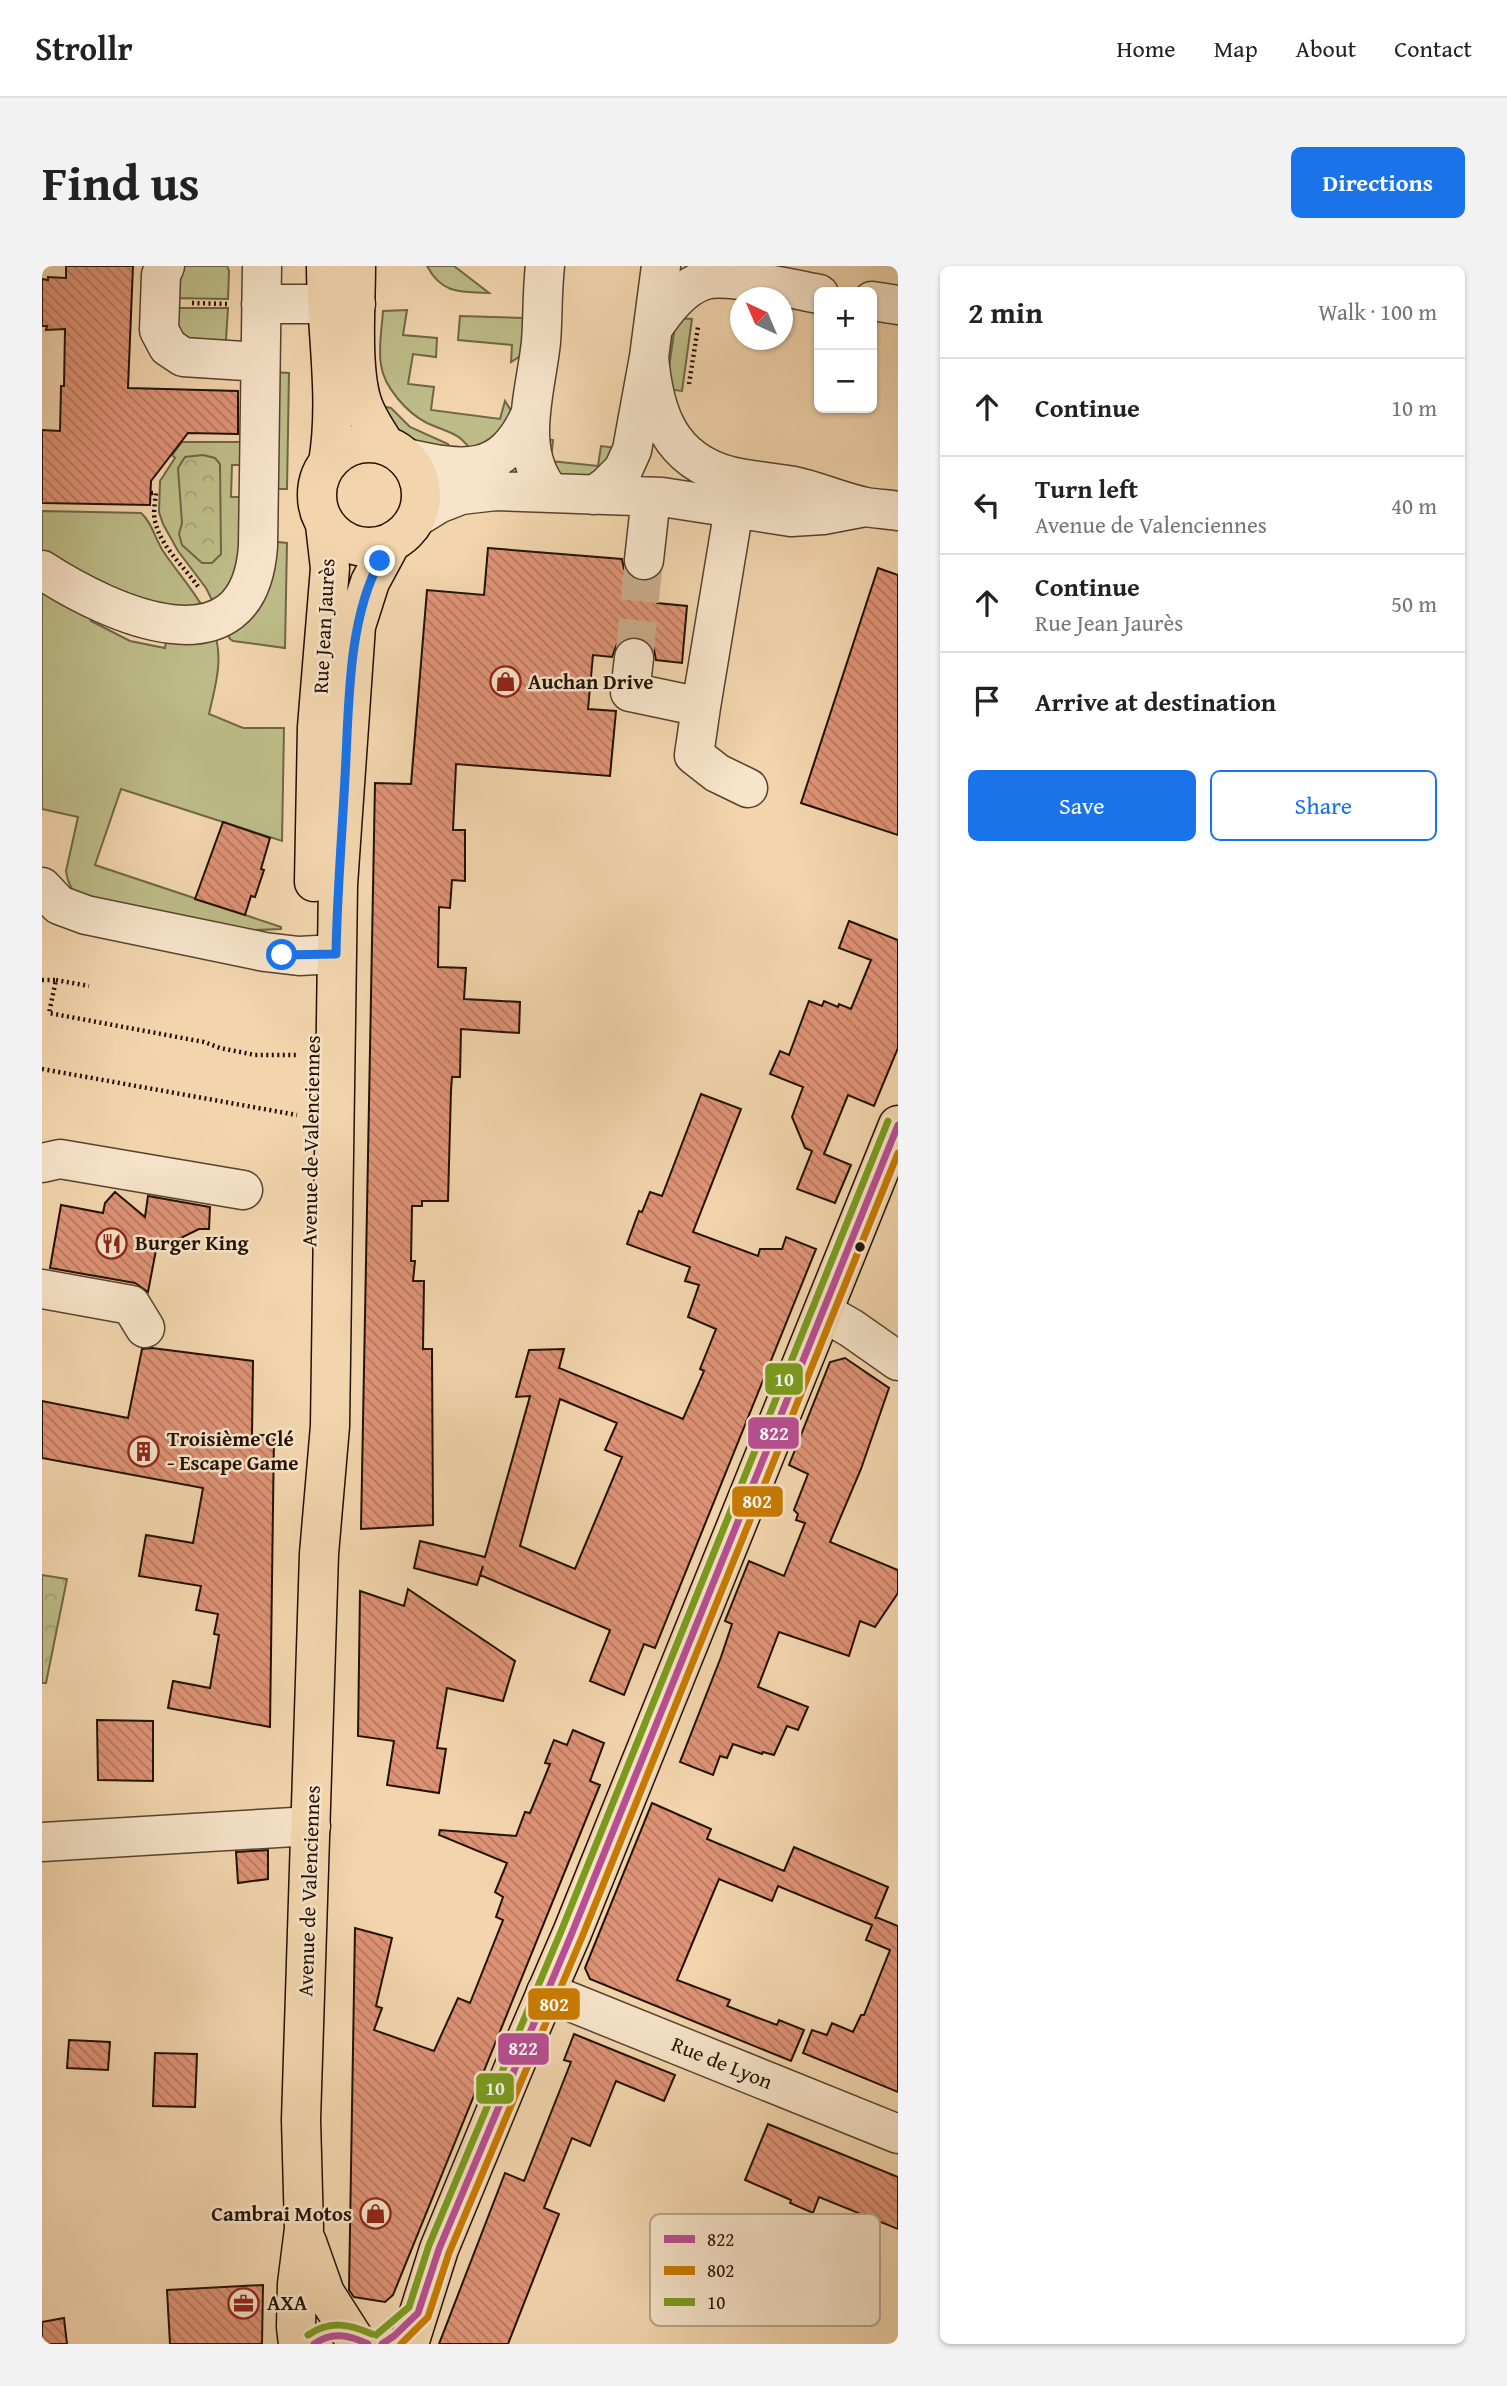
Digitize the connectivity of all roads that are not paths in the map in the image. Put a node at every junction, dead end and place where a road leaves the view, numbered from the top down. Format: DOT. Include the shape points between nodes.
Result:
graph roads {
  1 [pos="262,266"];
  2 [pos="326,266"];
  3 [pos="356,266"];
  4 [pos="661,266"];
  5 [pos="536,267"];
  6 [pos="162,284"];
  7 [pos="814,292"];
  8 [pos="877,302"];
  9 [pos="261,304"];
  10 [pos="341,304"];
  11 [pos="898,305"];
  12 [pos="651,343"];
  13 [pos="260,362"];
  14 [pos="530,415"];
  15 [pos="396,452"];
  16 [pos="328,463"];
  17 [pos="551,493"];
  18 [pos="736,494"];
  19 [pos="594,495"];
  20 [pos="650,497"];
  21 [pos="882,509"];
  22 [pos="325,525"];
  23 [pos="404,530"];
  24 [pos="644,561"];
  25 [pos="42,570"];
  26 [pos="634,659"];
  27 [pos="701,707"];
  28 [pos="317,727"];
  29 [pos="345,775"];
  30 [pos="748,788"];
  31 [pos="42,887"];
  32 [pos="325,955"];
  33 [pos="898,1125"];
  34 [pos="42,1163"];
  35 [pos="243,1190"];
  36 [pos="42,1289"];
  37 [pos="822,1312"];
  38 [pos="145,1328"];
  39 [pos="898,1361"];
  40 [pos="311,1826"];
  41 [pos="42,1842"];
  42 [pos="546,1992"];
  43 [pos="898,2134"];
  44 [pos="304,2229"];
  45 [pos="414,2328"];
  46 [pos="368,2342"];
  47 [pos="298,2344"];
  48 [pos="314,2344"];
  1 -- 9 [label="street"];
  2 -- 10 [label="main road"];
  3 -- 10 [label="main road"];
  4 -- 12 [label="street"];
  5 -- 14 [label="street" via="541,342"];
  6 -- 13 [label="street" via="159,330 167,348 183,357"];
  7 -- 12 [label="street" via="723,279 705,281 683,292 665,311"];
  8 -- 11 [label="street"];
  9 -- 10 [label="street"];
  9 -- 13 [label="street"];
  10 -- 15 [label="main road" via="366,412"];
  10 -- 16 [label="main road"];
  12 -- 18 [label="street" via="654,400 671,437"];
  12 -- 19 [label="street" via="628,459 615,478"];
  13 -- 25 [label="street" via="257,562 243,598 215,620 191,625 148,620 115,609"];
  14 -- 15 [label="street" via="512,445 484,464 461,466"];
  14 -- 17 [label="street" via="534,464"];
  15 -- 16 [label="main road" via="370,443 354,445"];
  15 -- 23 [label="main road" via="416,471 421,486 421,502"];
  16 -- 22 [label="main road" via="317,493"];
  17 -- 19 [label="street"];
  17 -- 23 [label="street" via="461,495 438,504"];
  18 -- 20 [label="street"];
  18 -- 21 [label="street" via="796,486"];
  18 -- 27 [label="street"];
  19 -- 20 [label="street"];
  20 -- 24 [label="street"];
  22 -- 23 [label="main road" via="358,547 375,548"];
  22 -- 28 [label="main road, Rue Jean Jaurès" via="330,568"];
  23 -- 29 [label="main road, Rue Jean Jaurès" via="370,582 358,616"];
  26 -- 27 [label="street" via="630,692"];
  27 -- 30 [label="street" via="694,755"];
  28 -- 32 [label="main road, Avenue de Valenciennes"];
  29 -- 32 [label="main road, Avenue de Valenciennes" via="338,885"];
  31 -- 32 [label="street" via="59,905 86,915 265,953"];
  32 -- 40 [label="main road, Avenue de Valenciennes" via="330,1426 318,1554"];
  33 -- 37 [label="main road"];
  34 -- 35 [label="street" via="60,1159"];
  36 -- 38 [label="street" via="131,1305"];
  37 -- 39 [label="street"];
  37 -- 42 [label="main road"];
  40 -- 41 [label="street"];
  40 -- 44 [label="main road, Avenue de Valenciennes" via="301,2120"];
  42 -- 43 [label="street, Rue de Lyon"];
  42 -- 45 [label="main road" via="439,2249"];
  44 -- 46 [label="main road, Avenue de Valenciennes" via="325,2293"];
  44 -- 47 [label="main road, Avenue de Valenciennes" via="297,2284"];
  45 -- 46 [label="main road"];
  46 -- 48 [label="main road" via="335,2334"];
}
